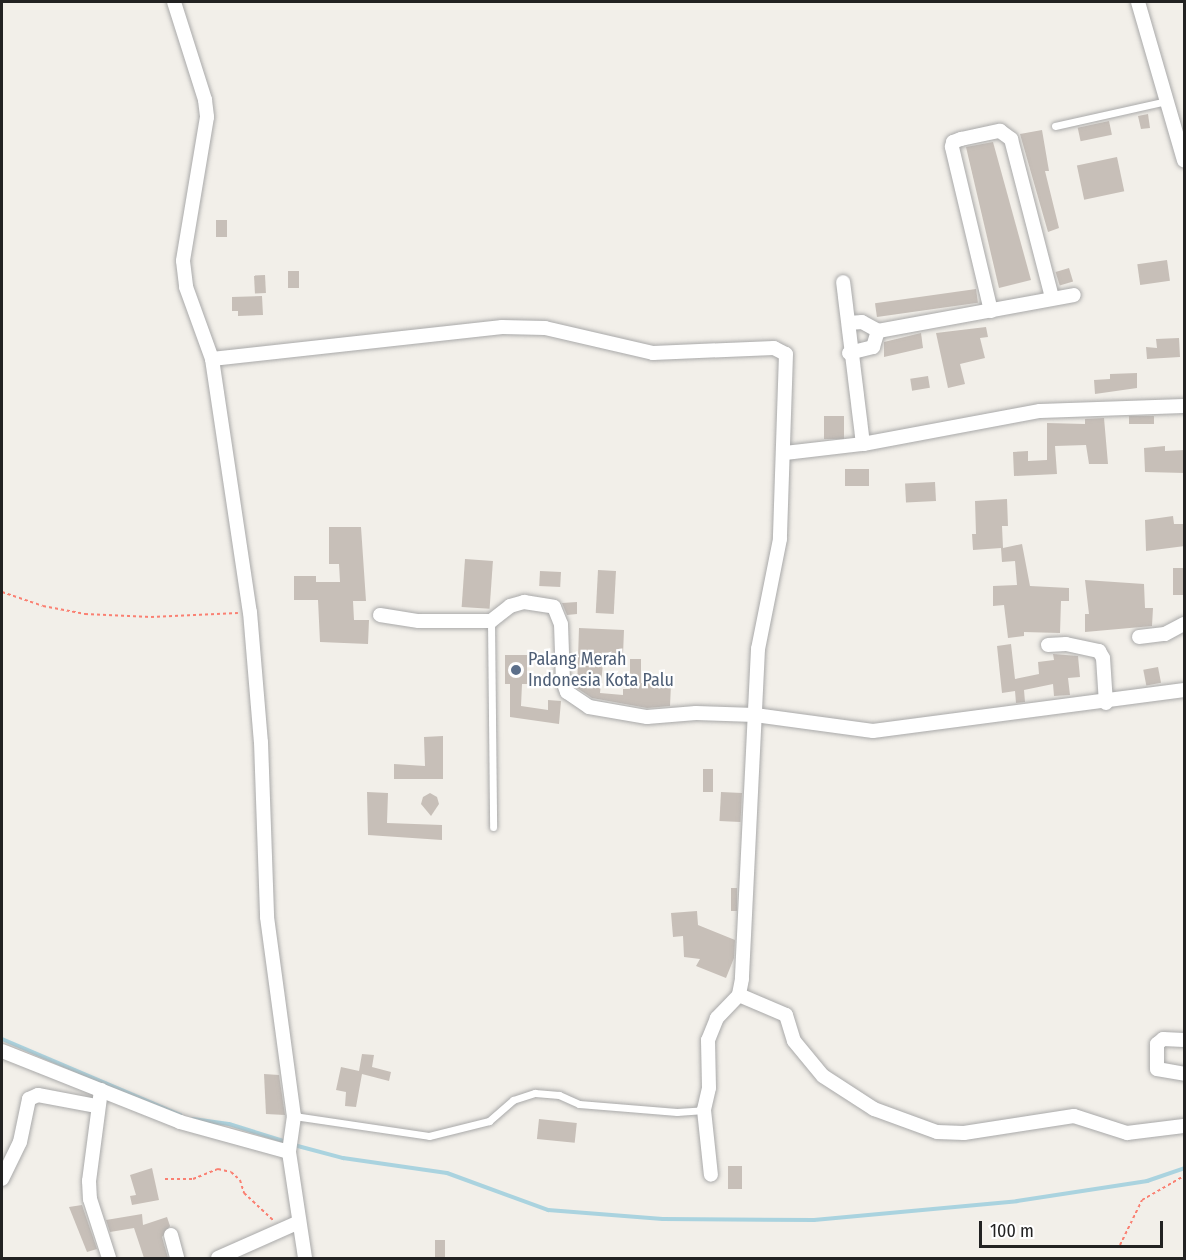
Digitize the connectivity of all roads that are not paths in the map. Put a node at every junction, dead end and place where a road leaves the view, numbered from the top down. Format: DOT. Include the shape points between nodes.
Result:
graph roads {
  1 [pos="174,2"];
  2 [pos="1138,2"];
  3 [pos="1167,101"];
  4 [pos="1055,126"];
  5 [pos="1185,160"];
  6 [pos="843,282"];
  7 [pos="1074,295"];
  8 [pos="1052,297"];
  9 [pos="990,311"];
  10 [pos="849,322"];
  11 [pos="878,330"];
  12 [pos="849,353"];
  13 [pos="212,359"];
  14 [pos="1185,406"];
  15 [pos="863,444"];
  16 [pos="785,453"];
  17 [pos="380,615"];
  18 [pos="491,621"];
  19 [pos="1185,624"];
  20 [pos="1139,637"];
  21 [pos="1048,645"];
  22 [pos="1185,690"];
  23 [pos="1106,703"];
  24 [pos="755,715"];
  25 [pos="493,827"];
  26 [pos="739,995"];
  27 [pos="1185,1040"];
  28 [pos="2,1051"];
  29 [pos="1185,1074"];
  30 [pos="101,1090"];
  31 [pos="97,1106"];
  32 [pos="704,1110"];
  33 [pos="294,1116"];
  34 [pos="1185,1125"];
  35 [pos="290,1144"];
  36 [pos="711,1175"];
  37 [pos="2,1179"];
  38 [pos="297,1223"];
  39 [pos="171,1235"];
  40 [pos="109,1258"];
  41 [pos="177,1258"];
  42 [pos="218,1258"];
  43 [pos="305,1258"];
  1 -- 13 [label="street" via="207,117 183,261 186,287"];
  2 -- 3 [label="street"];
  3 -- 4 [label="lane"];
  3 -- 5 [label="street"];
  6 -- 10 [label="street"];
  7 -- 8 [label="street"];
  8 -- 9 [label="street"];
  8 -- 9 [label="street" via="1011,139 1000,131 961,139 952,142 952,147"];
  9 -- 11 [label="street"];
  10 -- 11 [label="street" via="862,322"];
  10 -- 12 [label="street"];
  11 -- 12 [label="street" via="873,347"];
  12 -- 15 [label="street"];
  13 -- 16 [label="street" via="502,327 545,328 653,353 774,348 781,350 787,360"];
  13 -- 33 [label="street" via="250,612 261,742 267,917"];
  14 -- 15 [label="street" via="1040,411"];
  15 -- 16 [label="street"];
  16 -- 24 [label="street" via="780,539 763,615"];
  17 -- 18 [label="street" via="419,621"];
  18 -- 24 [label="street" via="510,606 524,602 554,607 561,624 563,681 577,701 589,707 647,717"];
  18 -- 25 [label="lane"];
  19 -- 20 [label="street" via="1165,634"];
  21 -- 23 [label="street" via="1066,644 1099,651 1103,658"];
  22 -- 23 [label="street"];
  23 -- 24 [label="street" via="873,731"];
  24 -- 26 [label="street" via="746,938"];
  26 -- 32 [label="street" via="711,1027"];
  26 -- 34 [label="street" via="786,1015 794,1041 823,1076 874,1109 937,1132 964,1132 1074,1116 1127,1133"];
  27 -- 29 [label="street" via="1163,1039 1157,1044 1157,1069"];
  28 -- 30 [label="street"];
  30 -- 31 [label="street"];
  30 -- 35 [label="street" via="180,1122"];
  31 -- 37 [label="street" via="38,1095 30,1099 20,1143"];
  31 -- 40 [label="street" via="89,1163 90,1199"];
  32 -- 33 [label="lane" via="677,1112 587,1104 535,1093 513,1100 489,1121 429,1136"];
  32 -- 36 [label="street"];
  33 -- 35 [label="street"];
  35 -- 38 [label="street"];
  38 -- 42 [label="street"];
  38 -- 43 [label="street"];
  39 -- 41 [label="street"];
}
